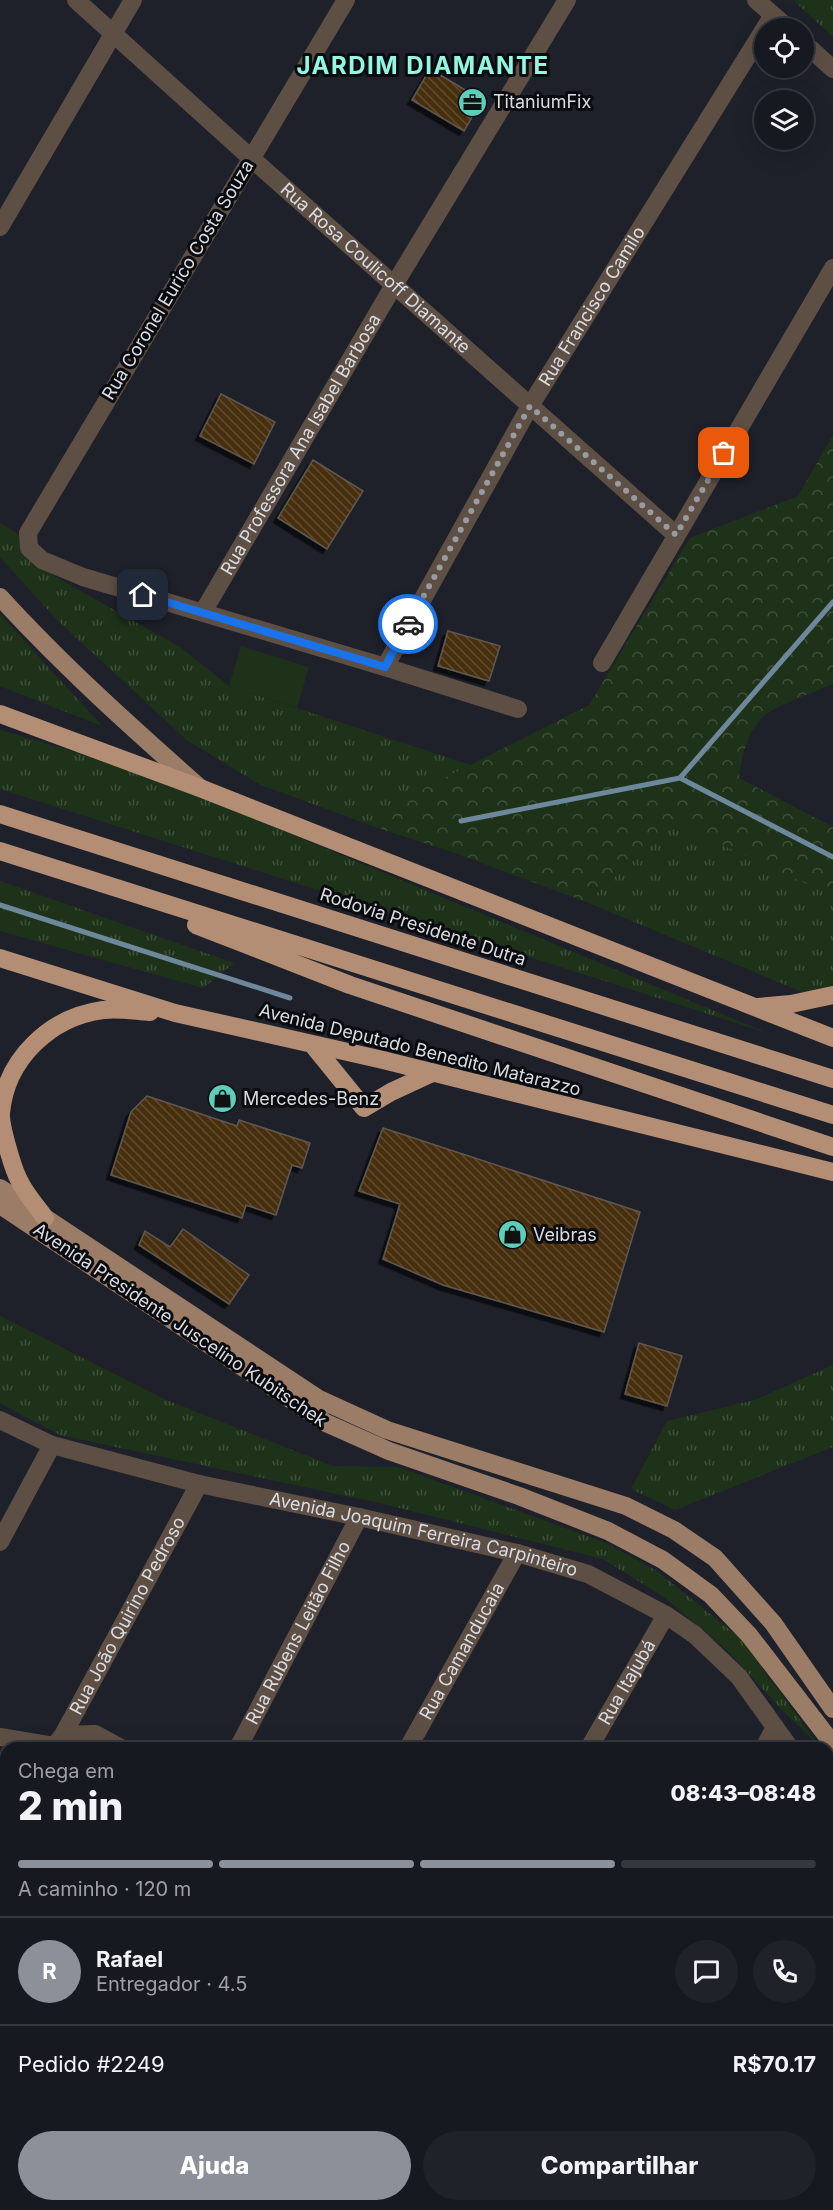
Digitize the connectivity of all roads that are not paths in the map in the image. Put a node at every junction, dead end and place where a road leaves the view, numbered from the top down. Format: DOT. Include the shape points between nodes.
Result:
graph roads {
  1 [pos="76,0"];
  2 [pos="133,0"];
  3 [pos="346,0"];
  4 [pos="567,0"];
  5 [pos="756,0"];
  6 [pos="773,15"];
  7 [pos="776,18"];
  8 [pos="113,34"];
  9 [pos="814,52"];
  10 [pos="833,69"];
  11 [pos="251,158"];
  12 [pos="0,227"];
  13 [pos="833,268"];
  14 [pos="394,285"];
  15 [pos="530,406"];
  16 [pos="676,535"];
  17 [pos="0,597"];
  18 [pos="203,612"];
  19 [pos="602,663"];
  20 [pos="385,667"];
  21 [pos="518,709"];
  22 [pos="0,714"];
  23 [pos="200,788"];
  24 [pos="0,814"];
  25 [pos="0,851"];
  26 [pos="35,862"];
  27 [pos="0,958"];
  28 [pos="833,995"];
  29 [pos="753,1007"];
  30 [pos="175,1013"];
  31 [pos="833,1038"];
  32 [pos="312,1044"];
  33 [pos="432,1073"];
  34 [pos="833,1079"];
  35 [pos="833,1115"];
  36 [pos="833,1148"];
  37 [pos="833,1172"];
  38 [pos="0,1188"];
  39 [pos="0,1205"];
  40 [pos="45,1218"];
  41 [pos="0,1419"];
  42 [pos="52,1445"];
  43 [pos="199,1484"];
  44 [pos="359,1516"];
  45 [pos="0,1542"];
  46 [pos="517,1553"];
  47 [pos="666,1615"];
  48 [pos="833,1709"];
  49 [pos="776,1727"];
  50 [pos="0,1737"];
  51 [pos="48,1742"];
  52 [pos="58,1742"];
  53 [pos="61,1742"];
  54 [pos="110,1742"];
  55 [pos="241,1742"];
  56 [pos="411,1742"];
  57 [pos="592,1742"];
  58 [pos="767,1742"];
  59 [pos="786,1742"];
  60 [pos="831,1742"];
  1 -- 8 [label="street, Rua Rosa Coulicoff Diamante"];
  2 -- 8 [label="street"];
  3 -- 11 [label="street, Rua Coronel Eurico Costa Souza"];
  4 -- 14 [label="street, Rua Professora Ana Isabel Barbosa"];
  5 -- 6 [label="street"];
  6 -- 7 [label="street"];
  6 -- 15 [label="street, Rua Francisco Camilo"];
  8 -- 11 [label="street, Rua Rosa Coulicoff Diamante"];
  8 -- 12 [label="street"];
  9 -- 10 [label="street"];
  11 -- 14 [label="street, Rua Rosa Coulicoff Diamante"];
  11 -- 18 [label="street, Rua Coronel Eurico Costa Souza" via="28,533 29,548 42,560 83,577"];
  13 -- 16 [label="street"];
  14 -- 15 [label="street, Rua Rosa Coulicoff Diamante"];
  14 -- 18 [label="street, Rua Professora Ana Isabel Barbosa"];
  15 -- 16 [label="street, Rua Rosa Coulicoff Diamante"];
  15 -- 20 [label="street, Rua Francisco Camilo"];
  16 -- 19 [label="street"];
  17 -- 23 [label="main road" via="99,697"];
  18 -- 20 [label="street"];
  20 -- 21 [label="street"];
  22 -- 23 [label="highway"];
  23 -- 29 [label="highway"];
  24 -- 34 [label="highway, Rodovia Presidente Dutra"];
  25 -- 26 [label="highway"];
  26 -- 35 [label="highway"];
  26 -- 36 [label="highway" via="350,985"];
  27 -- 30 [label="highway, Avenida Deputado Benedito Matarazzo"];
  28 -- 29 [label="highway"];
  29 -- 31 [label="highway"];
  30 -- 32 [label="highway, Avenida Deputado Benedito Matarazzo"];
  30 -- 40 [label="highway" via="104,1010 68,1020 42,1035 20,1059 1,1115 19,1180"];
  32 -- 33 [label="highway, Avenida Deputado Benedito Matarazzo"];
  32 -- 33 [label="highway" via="364,1108"];
  33 -- 37 [label="highway, Avenida Deputado Benedito Matarazzo"];
  38 -- 40 [label="main road, Avenida Presidente Juscelino Kubitschek"];
  39 -- 60 [label="main road, Avenida Presidente Juscelino Kubitschek" via="326,1423 388,1451 608,1531 663,1560 711,1595 748,1635"];
  40 -- 48 [label="main road, Avenida Presidente Juscelino Kubitschek" via="319,1399 387,1430 626,1506 674,1530 715,1558 773,1623"];
  41 -- 42 [label="street, Avenida Joaquim Ferreira Carpinteiro"];
  42 -- 43 [label="street, Avenida Joaquim Ferreira Carpinteiro"];
  42 -- 45 [label="street"];
  43 -- 44 [label="street, Avenida Joaquim Ferreira Carpinteiro"];
  43 -- 52 [label="street, Rua João Quirino Pedroso"];
  44 -- 46 [label="street, Avenida Joaquim Ferreira Carpinteiro"];
  44 -- 55 [label="street, Rua Rubens Leitão Filho"];
  46 -- 47 [label="street, Avenida Joaquim Ferreira Carpinteiro" via="588,1574"];
  46 -- 56 [label="street, Rua Camanducaia"];
  47 -- 49 [label="street, Avenida Joaquim Ferreira Carpinteiro" via="695,1635 739,1677"];
  47 -- 57 [label="street, Rua Itajubá"];
  49 -- 58 [label="street"];
  49 -- 59 [label="street, Avenida Joaquim Ferreira Carpinteiro"];
  50 -- 51 [label="street"];
  53 -- 54 [label="street" via="95,1734"];
}
